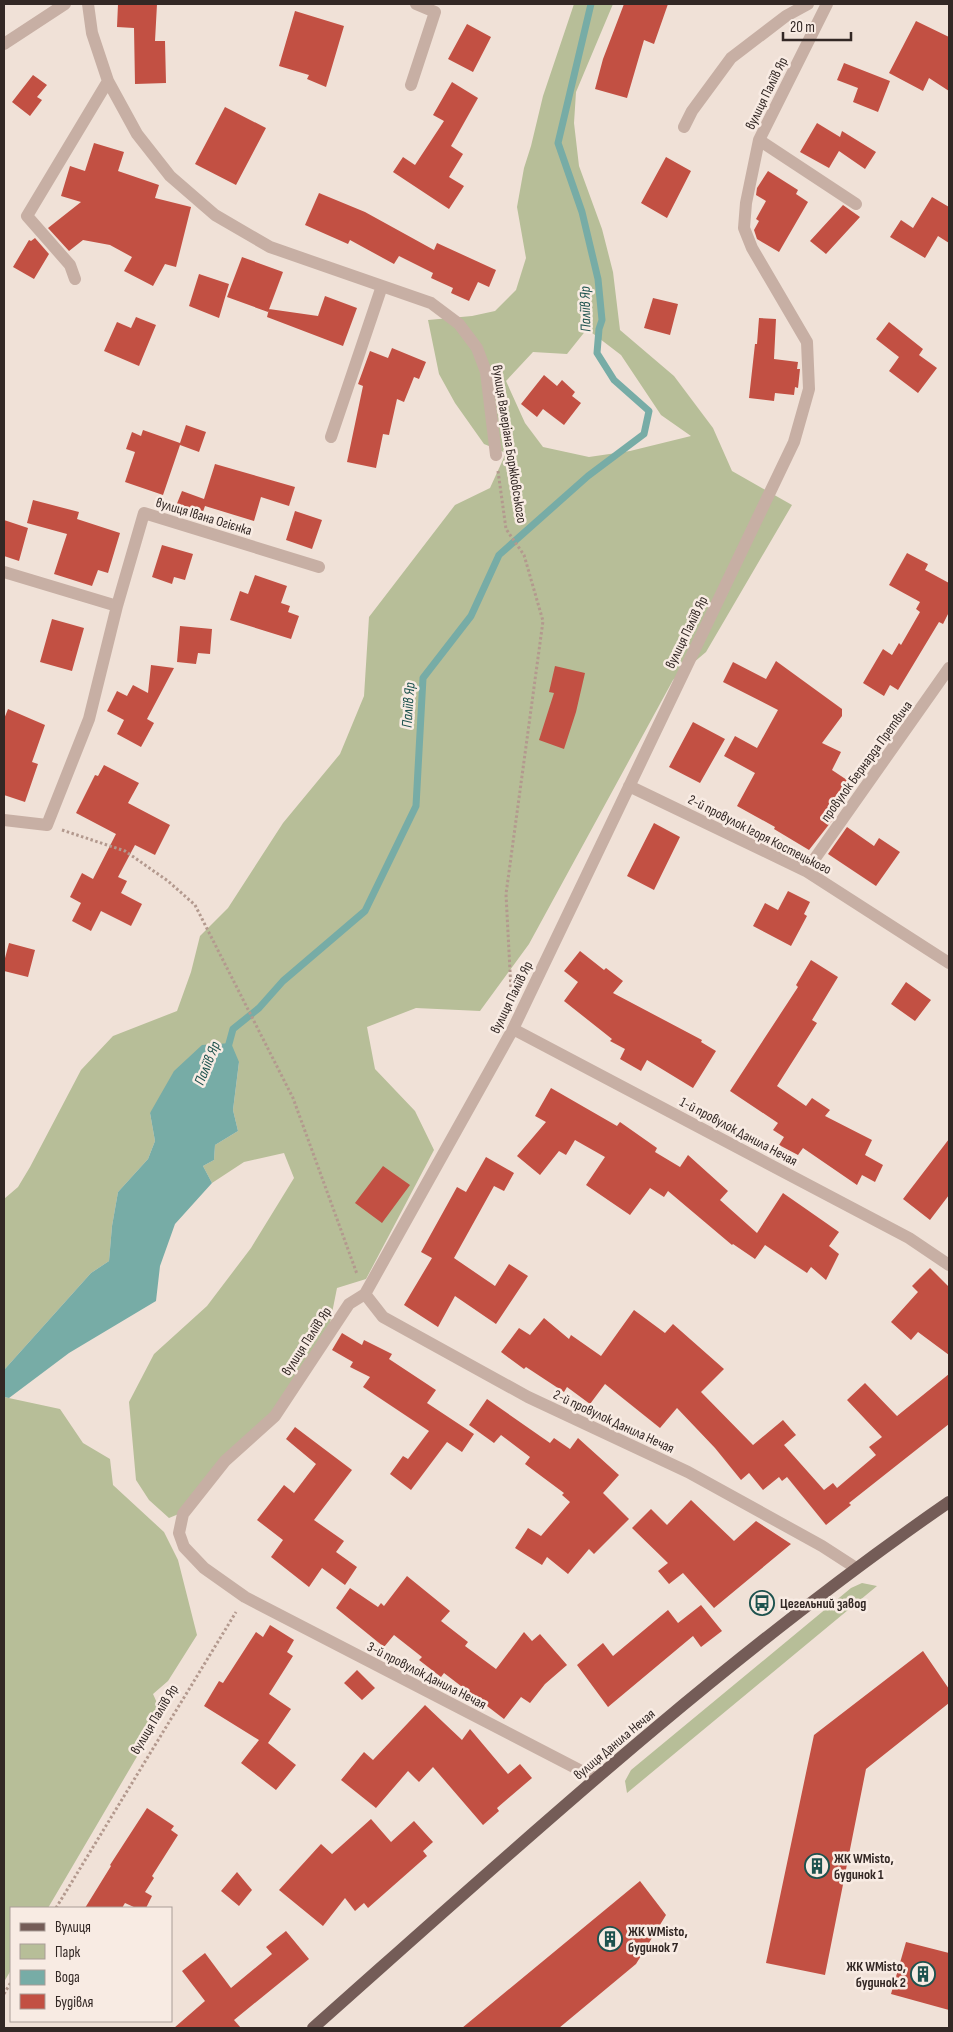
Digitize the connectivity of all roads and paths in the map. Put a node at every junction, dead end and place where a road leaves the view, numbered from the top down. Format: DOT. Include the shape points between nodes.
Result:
graph roads {
  1 [pos="64,4"];
  2 [pos="88,4"];
  3 [pos="416,4"];
  4 [pos="808,4"];
  5 [pos="827,4"];
  6 [pos="4,44"];
  7 [pos="108,81"];
  8 [pos="411,84"];
  9 [pos="684,128"];
  10 [pos="759,140"];
  11 [pos="856,204"];
  12 [pos="74,280"];
  13 [pos="382,286"];
  14 [pos="331,437"];
  15 [pos="496,455"];
  16 [pos="319,567"];
  17 [pos="4,572"];
  18 [pos="117,606"];
  19 [pos="949,668"];
  20 [pos="629,786"];
  21 [pos="4,820"];
  22 [pos="47,825"];
  23 [pos="806,871"];
  24 [pos="949,963"];
  25 [pos="513,1028"];
  26 [pos="949,1265"];
  27 [pos="365,1294"];
  28 [pos="949,1502"];
  29 [pos="856,1568"];
  30 [pos="245,1597"];
  31 [pos="595,1778"];
  32 [pos="57,1907"];
  33 [pos="313,2028"];
  1 -- 6 [label="street"];
  2 -- 7 [label="street, вулиця Валеріана Боржковського" via="92,33"];
  3 -- 8 [label="street" via="435,12"];
  4 -- 9 [label="street" via="786,16 730,58"];
  5 -- 10 [label="street, вулиця Паліїв Яр"];
  7 -- 12 [label="street" via="27,216 70,265"];
  7 -- 13 [label="street, вулиця Валеріана Боржковського" via="137,134 170,176 215,215 270,247"];
  10 -- 11 [label="street"];
  10 -- 20 [label="street, вулиця Паліїв Яр" via="744,228 752,248 807,342 809,390 794,442"];
  13 -- 14 [label="street"];
  13 -- 15 [label="street, вулиця Валеріана Боржковського" via="431,303 459,324 476,348 486,372"];
  15 -- 25 [label="path, вулиця Валеріана Боржковського" via="506,529 524,555 543,621 506,894"];
  16 -- 18 [label="street, вулиця Івана Огієнка" via="144,513"];
  17 -- 18 [label="street"];
  18 -- 22 [label="street, вулиця Івана Огієнка" via="89,719"];
  19 -- 23 [label="street, провулок Бернарда Претвича"];
  20 -- 23 [label="street, 2-й провулок Ігоря Костецького"];
  20 -- 25 [label="street, вулиця Паліїв Яр"];
  21 -- 22 [label="street"];
  22 -- 27 [label="path" via="125,851 168,881 195,906 293,1098"];
  23 -- 24 [label="street, 2-й провулок Ігоря Костецького"];
  25 -- 26 [label="street, 1-й провулок Данила Нечая" via="909,1238"];
  25 -- 27 [label="street, вулиця Паліїв Яр"];
  27 -- 29 [label="street, 2-й провулок Данила Нечая" via="383,1317 408,1331 528,1397 688,1472"];
  27 -- 30 [label="street, вулиця Паліїв Яр" via="349,1304 276,1416 225,1461 183,1514 179,1533 184,1547 204,1568"];
  28 -- 29 [label="main road, вулиця Данила Нечая"];
  29 -- 31 [label="main road, вулиця Данила Нечая"];
  30 -- 31 [label="street, 3-й провулок Данила Нечая"];
  30 -- 32 [label="path, вулиця Паліїв Яр"];
  31 -- 33 [label="main road, вулиця Данила Нечая"];
}
